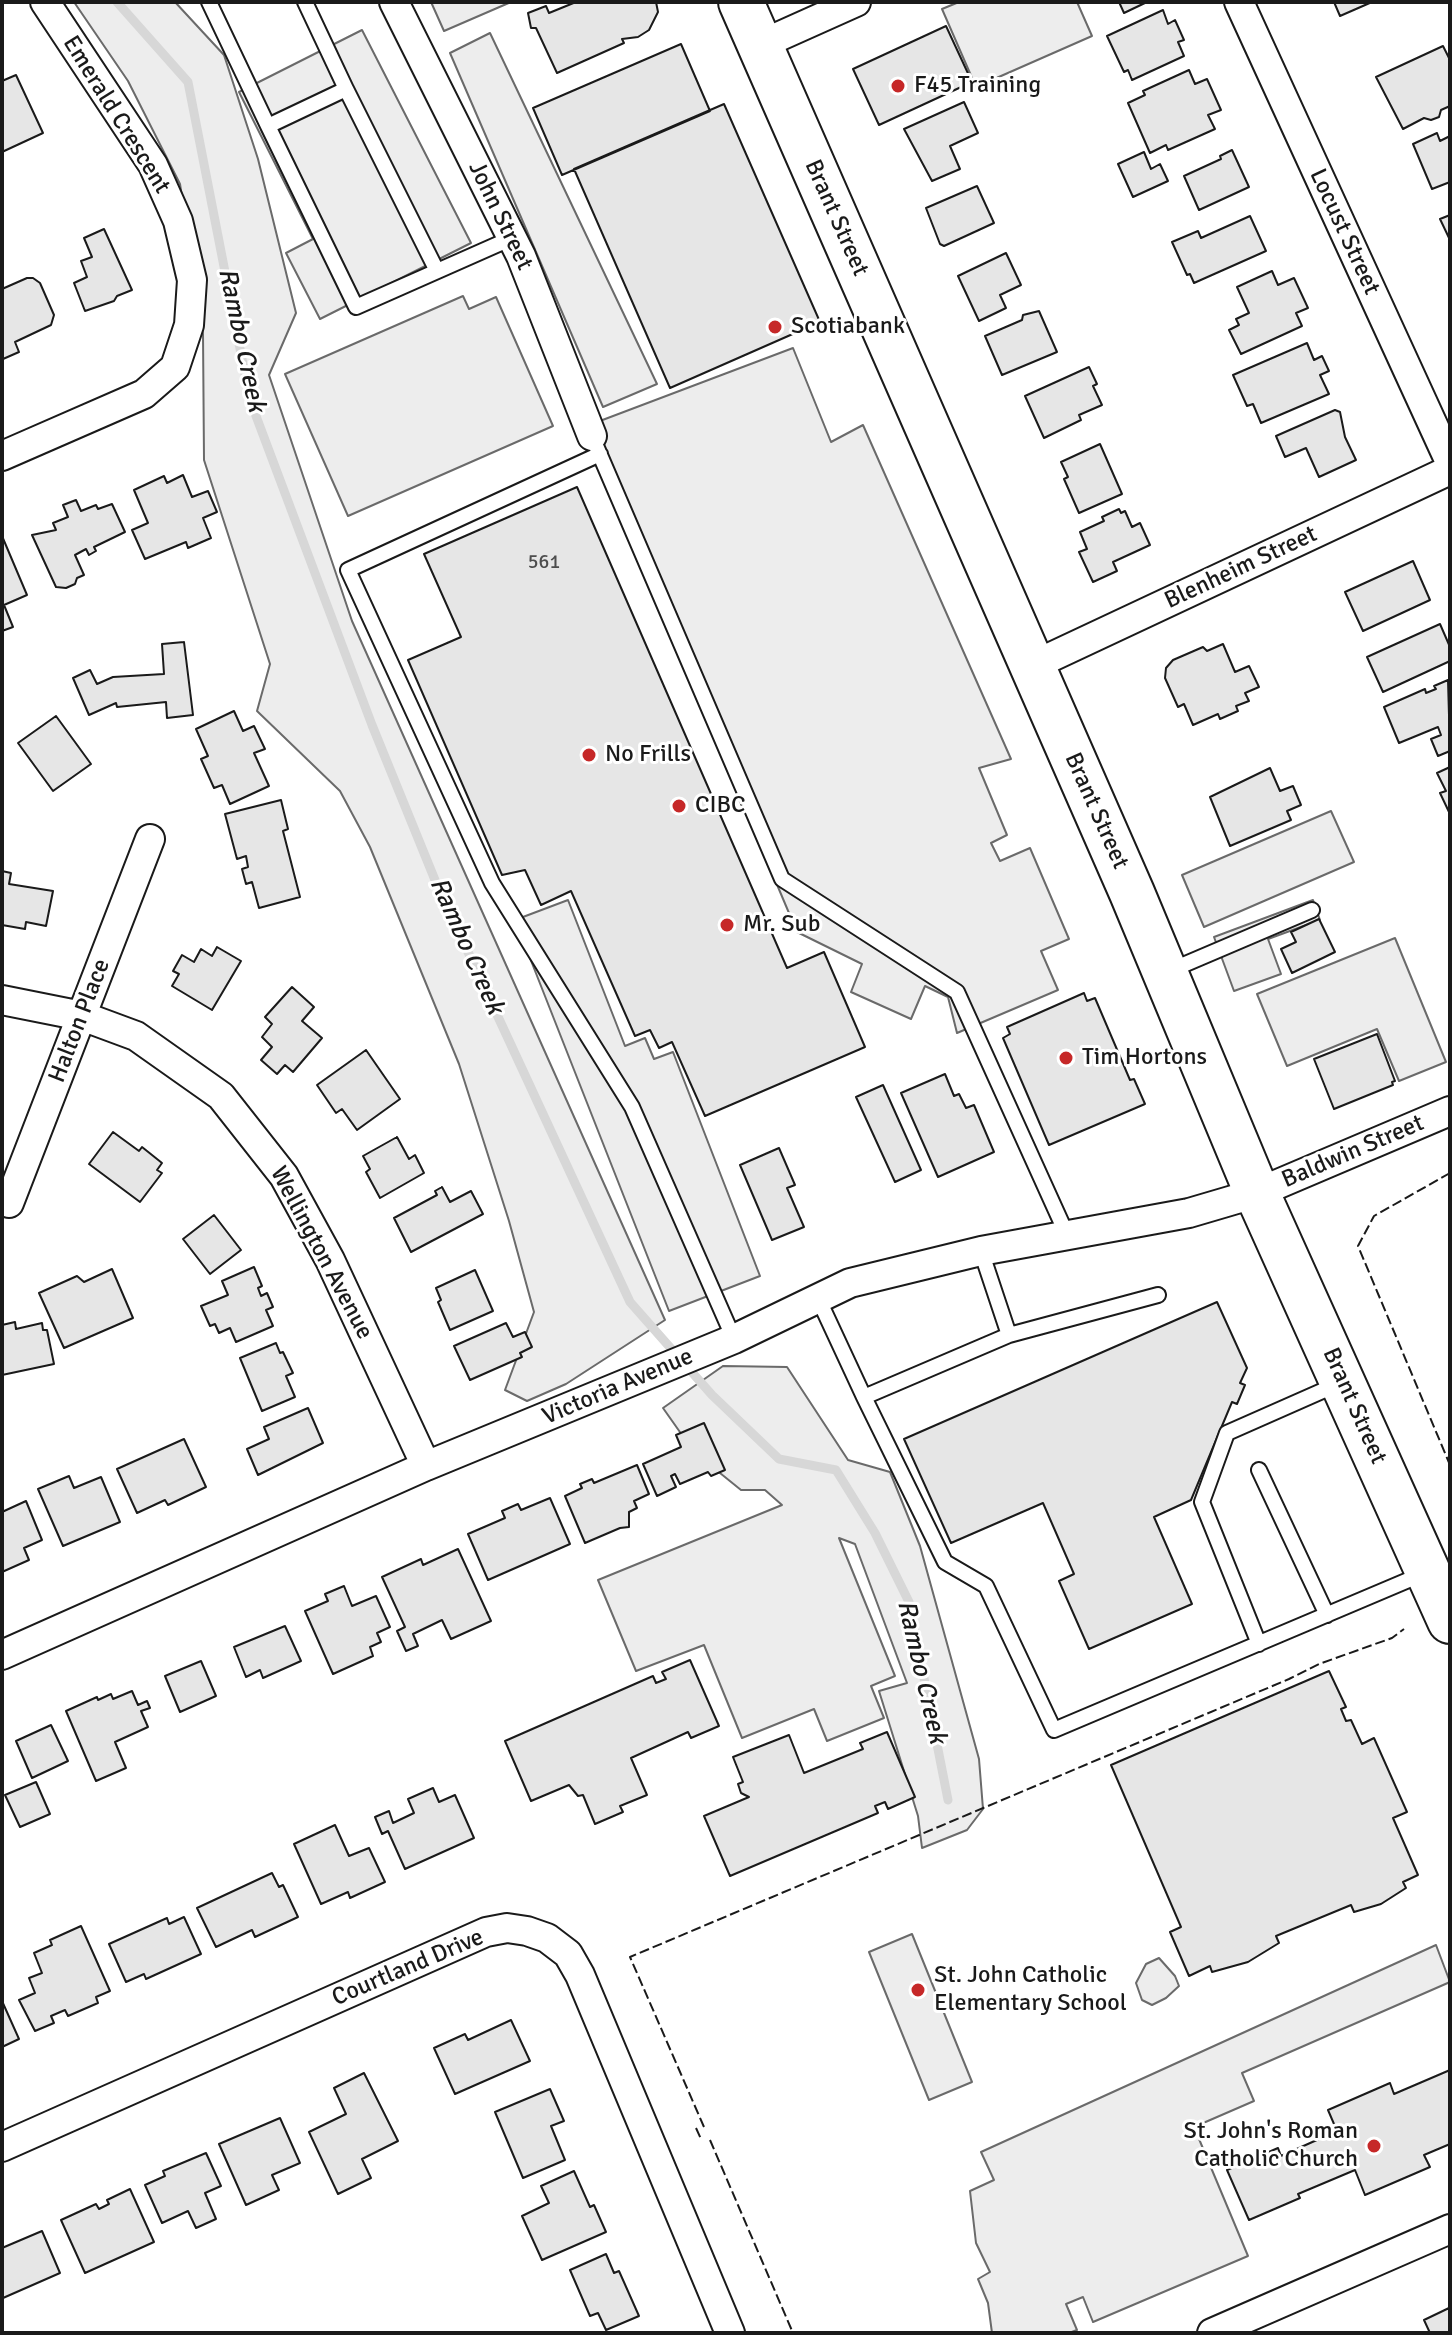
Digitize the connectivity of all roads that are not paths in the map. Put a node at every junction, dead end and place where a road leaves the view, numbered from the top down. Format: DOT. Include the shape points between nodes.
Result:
graph roads {
  1 [pos="209,2"];
  2 [pos="305,2"];
  3 [pos="394,2"];
  4 [pos="741,2"];
  5 [pos="856,2"];
  6 [pos="1239,2"];
  7 [pos="45,3"];
  8 [pos="760,45"];
  9 [pos="346,89"];
  10 [pos="268,126"];
  11 [pos="512,238"];
  12 [pos="437,271"];
  13 [pos="596,445"];
  14 [pos="2,456"];
  15 [pos="1450,462"];
  16 [pos="1450,470"];
  17 [pos="1032,666"];
  18 [pos="150,839"];
  19 [pos="1312,910"];
  20 [pos="1165,972"];
  21 [pos="2,1000"];
  22 [pos="82,1016"];
  23 [pos="1450,1111"];
  24 [pos="1257,1193"];
  25 [pos="9,1203"];
  26 [pos="1067,1235"];
  27 [pos="981,1251"];
  28 [pos="1158,1295"];
  29 [pos="818,1298"];
  30 [pos="1009,1335"];
  31 [pos="724,1343"];
  32 [pos="1343,1382"];
  33 [pos="864,1397"];
  34 [pos="426,1466"];
  35 [pos="1259,1470"];
  36 [pos="1429,1571"];
  37 [pos="1327,1615"];
  38 [pos="1450,1621"];
  39 [pos="1259,1644"];
  40 [pos="2,1655"];
  41 [pos="2,2147"];
  42 [pos="1450,2229"];
  43 [pos="1266,2322"];
  44 [pos="730,2333"];
  45 [pos="1212,2333"];
  1 -- 10 [label="lane"];
  2 -- 9 [label="lane"];
  3 -- 11 [label="street, John Street"];
  4 -- 8 [label="main road, Brant Street"];
  5 -- 8 [label="street"];
  6 -- 15 [label="street, Locust Street"];
  7 -- 14 [label="street, Emerald Crescent" via="153,165 178,221 192,280 189,325 175,367 144,394"];
  8 -- 17 [label="main road, Brant Street"];
  9 -- 10 [label="lane"];
  9 -- 12 [label="lane"];
  10 -- 12 [label="lane" via="356,307"];
  11 -- 12 [label="lane"];
  11 -- 13 [label="street, John Street"];
  13 -- 26 [label="lane" via="782,879 957,992"];
  13 -- 31 [label="lane" via="348,570 492,883 632,1107"];
  16 -- 17 [label="street, Blenheim Street"];
  17 -- 20 [label="main road, Brant Street"];
  18 -- 22 [label="street, Halton Place"];
  19 -- 20 [label="lane"];
  20 -- 24 [label="main road, Brant Street"];
  21 -- 22 [label="street, Wellington Avenue"];
  22 -- 25 [label="street, Halton Place"];
  22 -- 34 [label="street, Wellington Avenue" via="136,1036 221,1096 284,1176 330,1260"];
  23 -- 24 [label="street, Baldwin Street"];
  24 -- 26 [label="street, Victoria Avenue" via="1189,1213"];
  24 -- 32 [label="main road, Brant Street"];
  26 -- 27 [label="street, Victoria Avenue"];
  27 -- 29 [label="street, Victoria Avenue" via="850,1283"];
  27 -- 30 [label="lane"];
  28 -- 30 [label="lane"];
  29 -- 31 [label="street, Victoria Avenue"];
  29 -- 33 [label="lane"];
  30 -- 33 [label="lane"];
  31 -- 34 [label="street, Victoria Avenue"];
  32 -- 36 [label="main road, Brant Street"];
  32 -- 39 [label="lane" via="1227,1433 1202,1502"];
  33 -- 39 [label="lane" via="945,1562 986,1586 1054,1730"];
  34 -- 40 [label="street, Victoria Avenue"];
  35 -- 37 [label="lane"];
  36 -- 37 [label="lane"];
  36 -- 38 [label="main road, Brant Street"];
  37 -- 39 [label="lane"];
  41 -- 44 [label="street, Courtland Drive" via="486,1932 527,1931 568,1954 580,1975"];
  42 -- 43 [label="street"];
  43 -- 45 [label="street"];
}
